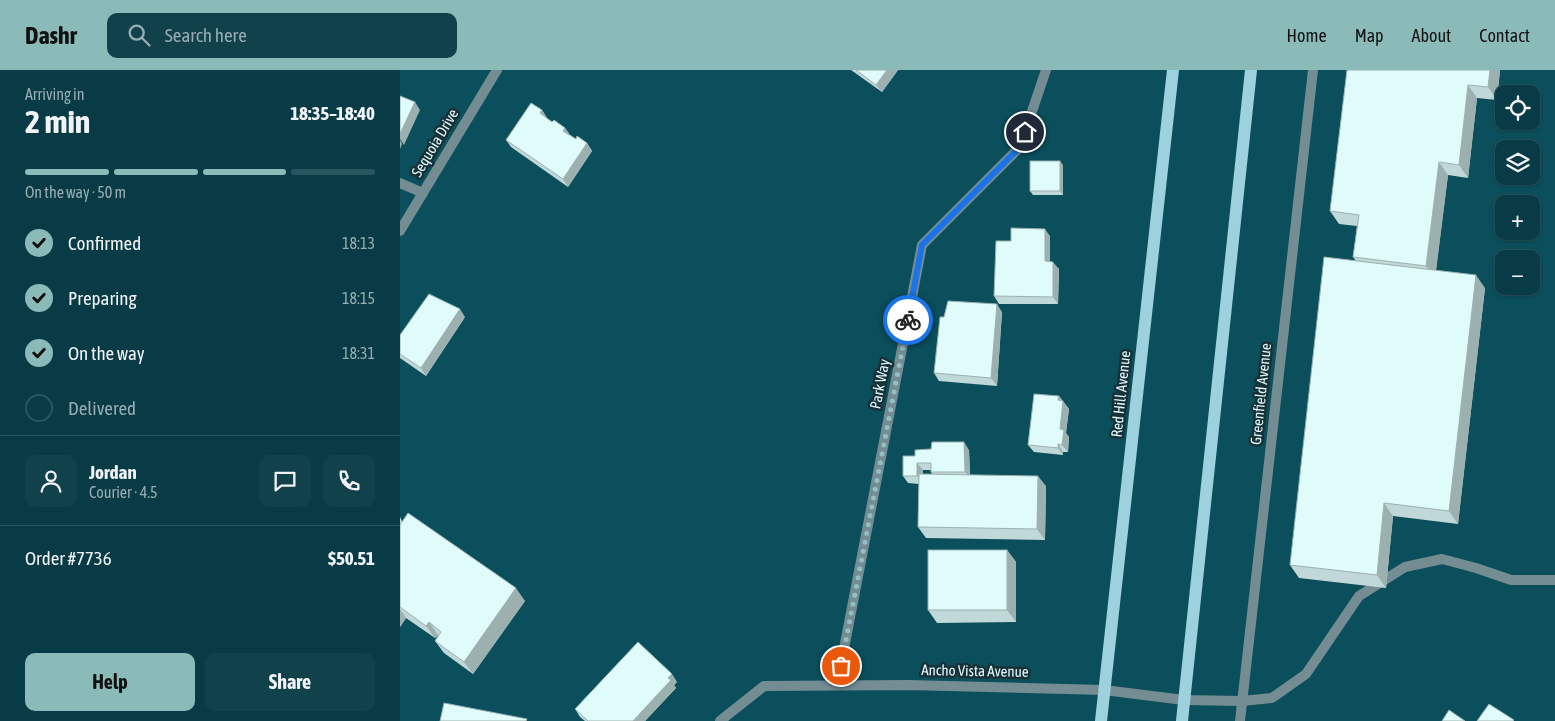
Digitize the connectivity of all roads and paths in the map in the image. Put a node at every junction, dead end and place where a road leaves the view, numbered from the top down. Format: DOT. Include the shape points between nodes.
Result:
graph roads {
  1 [pos="496,70"];
  2 [pos="1046,70"];
  3 [pos="1173,70"];
  4 [pos="1251,70"];
  5 [pos="1313,70"];
  6 [pos="400,183"];
  7 [pos="422,193"];
  8 [pos="400,232"];
  9 [pos="1555,580"];
  10 [pos="837,685"];
  11 [pos="1104,690"];
  12 [pos="1184,700"];
  13 [pos="1242,701"];
  14 [pos="720,721"];
  15 [pos="1100,721"];
  16 [pos="1182,721"];
  17 [pos="1240,721"];
  1 -- 7 [label="street, Sequoia Drive"];
  2 -- 10 [label="street, Park Way" via="1020,147 922,245"];
  3 -- 11 [label="main road, Red Hill Avenue"];
  4 -- 12 [label="main road"];
  5 -- 13 [label="street, Greenfield Avenue"];
  6 -- 7 [label="street"];
  7 -- 8 [label="street, Sequoia Drive"];
  9 -- 13 [label="street, Ancho Vista Avenue" via="1510,580 1442,559 1405,567 1359,596 1306,674 1272,698"];
  10 -- 11 [label="street, Ancho Vista Avenue"];
  10 -- 14 [label="street, Ancho Vista Avenue" via="764,686"];
  11 -- 12 [label="street, Ancho Vista Avenue"];
  11 -- 15 [label="main road, Red Hill Avenue"];
  12 -- 13 [label="street, Ancho Vista Avenue"];
  12 -- 16 [label="main road"];
  13 -- 17 [label="street, Greenfield Avenue"];
}
